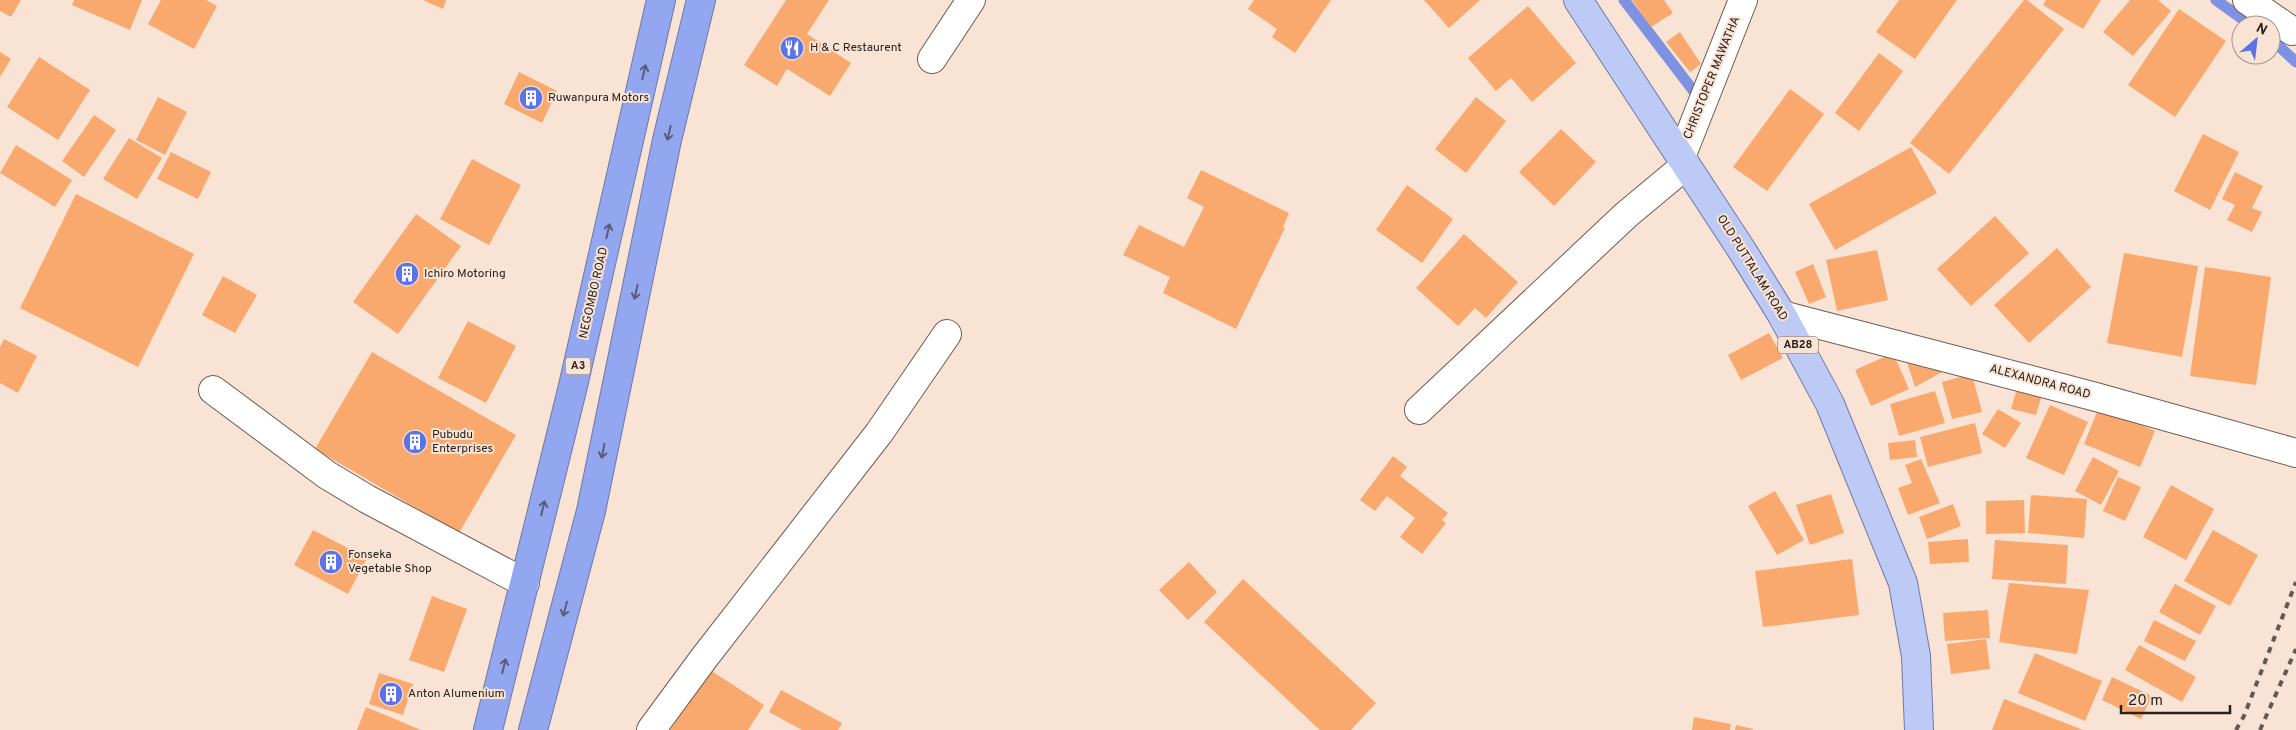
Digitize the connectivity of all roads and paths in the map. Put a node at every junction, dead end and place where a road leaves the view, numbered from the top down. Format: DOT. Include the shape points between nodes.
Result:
graph roads {
  1 [pos="661,0"];
  2 [pos="701,0"];
  3 [pos="971,0"];
  4 [pos="1578,0"];
  5 [pos="1743,0"];
  6 [pos="2247,0"];
  7 [pos="2292,31"];
  8 [pos="932,59"];
  9 [pos="1683,161"];
  10 [pos="1782,315"];
  11 [pos="946,334"];
  12 [pos="213,390"];
  13 [pos="1419,410"];
  14 [pos="2296,453"];
  15 [pos="525,583"];
  16 [pos="488,730"];
  17 [pos="533,730"];
  18 [pos="651,730"];
  19 [pos="1919,730"];
  15 -- 1 [label="highway, NEGOMBO ROAD / A3, one-way"];
  2 -- 17 [label="highway, one-way" via="668,140 591,512"];
  3 -- 8 [label="street"];
  4 -- 9 [label="main road, OLD PUTTALAM ROAD / AB28"];
  5 -- 9 [label="street, CHRISTOPER MAWATHA"];
  6 -- 7 [label="street"];
  9 -- 10 [label="main road, OLD PUTTALAM ROAD / AB28"];
  9 -- 13 [label="street"];
  10 -- 14 [label="street, ALEXANDRA ROAD"];
  10 -- 19 [label="main road, OLD PUTTALAM ROAD / AB28" via="1830,404 1903,583 1916,656"];
  11 -- 18 [label="street" via="879,433"];
  12 -- 15 [label="street" via="327,475"];
  16 -- 15 [label="highway, NEGOMBO ROAD / A3, one-way"];
}
